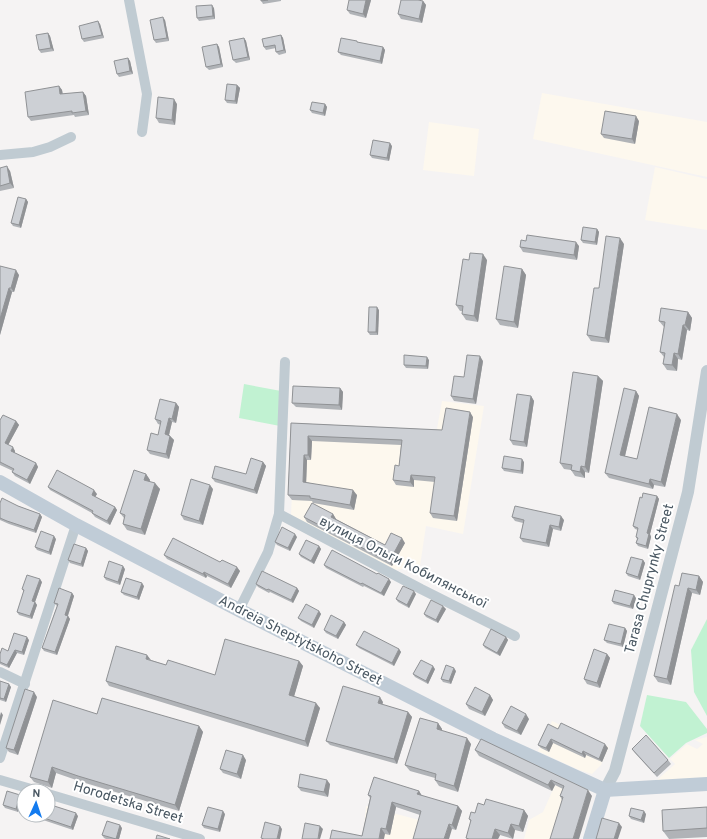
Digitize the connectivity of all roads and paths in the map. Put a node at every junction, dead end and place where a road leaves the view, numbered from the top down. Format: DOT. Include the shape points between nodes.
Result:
graph roads {
  1 [pos="128,0"];
  2 [pos="142,132"];
  3 [pos="71,137"];
  4 [pos="0,155"];
  5 [pos="285,362"];
  6 [pos="707,372"];
  7 [pos="0,482"];
  8 [pos="279,514"];
  9 [pos="76,525"];
  10 [pos="239,610"];
  11 [pos="515,636"];
  12 [pos="0,672"];
  13 [pos="25,684"];
  14 [pos="0,758"];
  15 [pos="0,780"];
  16 [pos="707,784"];
  17 [pos="16,785"];
  18 [pos="605,790"];
  19 [pos="56,796"];
  20 [pos="200,839"];
  21 [pos="590,839"];
  1 -- 2 [label="street" via="147,94"];
  3 -- 4 [label="street" via="33,152"];
  5 -- 8 [label="street"];
  6 -- 18 [label="street, Tarasa Chuprynky Street" via="688,492 615,771"];
  7 -- 9 [label="main road, Andreia Sheptytskoho Street"];
  8 -- 10 [label="street" via="268,552"];
  8 -- 11 [label="street, вулиця Ольги Кобилянської" via="410,584"];
  9 -- 10 [label="main road, Andreia Sheptytskoho Street"];
  9 -- 13 [label="street"];
  10 -- 18 [label="main road, Andreia Sheptytskoho Street" via="493,739"];
  12 -- 13 [label="street"];
  13 -- 14 [label="street"];
  15 -- 17 [label="street"];
  16 -- 18 [label="main road"];
  18 -- 21 [label="main road"];
  19 -- 20 [label="street, Horodetska Street"];
}
